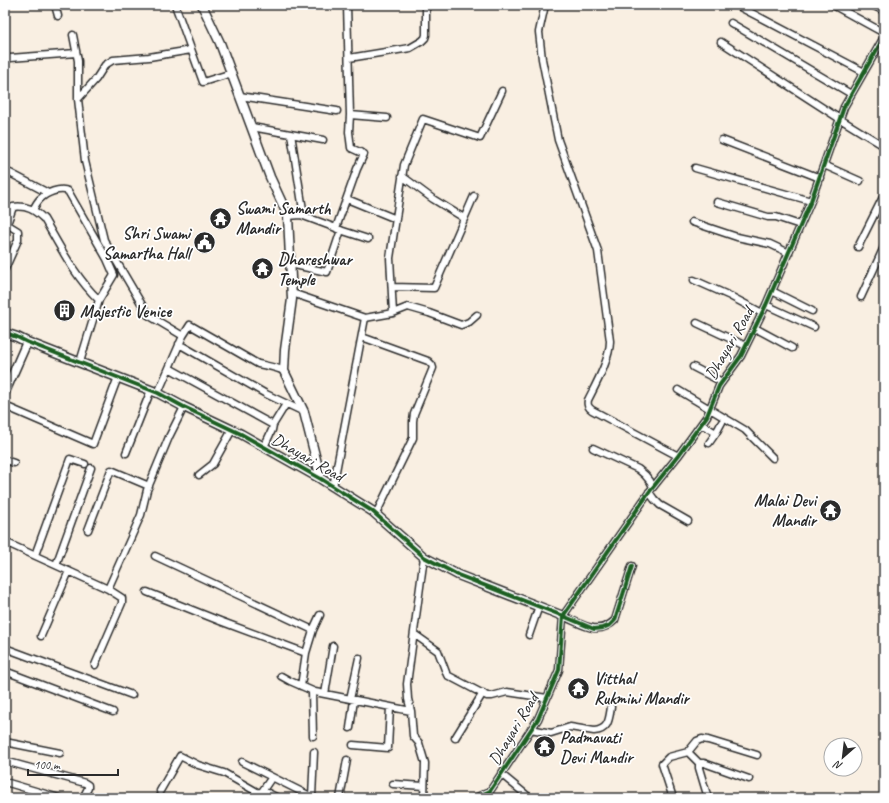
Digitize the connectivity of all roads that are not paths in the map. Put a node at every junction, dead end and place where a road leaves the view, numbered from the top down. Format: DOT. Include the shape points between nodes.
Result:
graph roads {
  1 [pos="55,5"];
  2 [pos="175,5"];
  3 [pos="202,5"];
  4 [pos="347,5"];
  5 [pos="426,5"];
  6 [pos="544,5"];
  7 [pos="833,5"];
  8 [pos="872,5"];
  9 [pos="738,6"];
  10 [pos="884,11"];
  11 [pos="58,16"];
  12 [pos="731,23"];
  13 [pos="884,33"];
  14 [pos="73,35"];
  15 [pos="721,42"];
  16 [pos="883,42"];
  17 [pos="191,50"];
  18 [pos="76,53"];
  19 [pos="10,58"];
  20 [pos="349,58"];
  21 [pos="864,72"];
  22 [pos="232,73"];
  23 [pos="502,91"];
  24 [pos="851,94"];
  25 [pos="240,96"];
  26 [pos="78,99"];
  27 [pos="337,111"];
  28 [pos="350,115"];
  29 [pos="387,118"];
  30 [pos="840,120"];
  31 [pos="252,127"];
  32 [pos="291,134"];
  33 [pos="323,140"];
  34 [pos="722,140"];
  35 [pos="884,146"];
  36 [pos="824,165"];
  37 [pos="695,168"];
  38 [pos="5,173"];
  39 [pos="402,176"];
  40 [pos="820,178"];
  41 [pos="860,181"];
  42 [pos="48,193"];
  43 [pos="884,195"];
  44 [pos="474,196"];
  45 [pos="346,199"];
  46 [pos="811,201"];
  47 [pos="716,202"];
  48 [pos="33,210"];
  49 [pos="288,216"];
  50 [pos="304,216"];
  51 [pos="464,218"];
  52 [pos="396,219"];
  53 [pos="692,222"];
  54 [pos="6,224"];
  55 [pos="800,225"];
  56 [pos="338,229"];
  57 [pos="368,239"];
  58 [pos="858,247"];
  59 [pos="884,247"];
  60 [pos="789,253"];
  61 [pos="290,264"];
  62 [pos="5,269"];
  63 [pos="694,280"];
  64 [pos="392,287"];
  65 [pos="772,290"];
  66 [pos="292,293"];
  67 [pos="861,297"];
  68 [pos="99,300"];
  69 [pos="766,304"];
  70 [pos="812,311"];
  71 [pos="393,313"];
  72 [pos="762,313"];
  73 [pos="477,315"];
  74 [pos="365,318"];
  75 [pos="697,323"];
  76 [pos="814,327"];
  77 [pos="755,328"];
  78 [pos="5,333"];
  79 [pos="183,336"];
  80 [pos="362,337"];
  81 [pos="27,342"];
  82 [pos="179,344"];
  83 [pos="746,346"];
  84 [pos="792,348"];
  85 [pos="80,362"];
  86 [pos="694,367"];
  87 [pos="169,368"];
  88 [pos="284,371"];
  89 [pos="118,377"];
  90 [pos="722,382"];
  91 [pos="678,390"];
  92 [pos="155,391"];
  93 [pos="5,392"];
  94 [pos="286,404"];
  95 [pos="5,406"];
  96 [pos="184,407"];
  97 [pos="710,409"];
  98 [pos="304,412"];
  99 [pos="722,422"];
  100 [pos="701,424"];
  101 [pos="273,425"];
  102 [pos="232,430"];
  103 [pos="716,433"];
  104 [pos="709,444"];
  105 [pos="264,447"];
  106 [pos="593,448"];
  107 [pos="126,453"];
  108 [pos="678,456"];
  109 [pos="773,458"];
  110 [pos="5,460"];
  111 [pos="14,463"];
  112 [pos="85,464"];
  113 [pos="91,468"];
  114 [pos="199,475"];
  115 [pos="320,479"];
  116 [pos="149,486"];
  117 [pos="333,487"];
  118 [pos="651,490"];
  119 [pos="376,514"];
  120 [pos="688,521"];
  121 [pos="88,530"];
  122 [pos="5,542"];
  123 [pos="35,555"];
  124 [pos="155,556"];
  125 [pos="424,557"];
  126 [pos="56,565"];
  127 [pos="632,566"];
  128 [pos="69,571"];
  129 [pos="108,589"];
  130 [pos="147,592"];
  131 [pos="539,606"];
  132 [pos="320,615"];
  133 [pos="563,616"];
  134 [pos="314,630"];
  135 [pos="414,634"];
  136 [pos="529,635"];
  137 [pos="41,636"];
  138 [pos="333,646"];
  139 [pos="5,648"];
  140 [pos="306,653"];
  141 [pos="359,658"];
  142 [pos="95,665"];
  143 [pos="5,671"];
  144 [pos="281,676"];
  145 [pos="301,686"];
  146 [pos="312,691"];
  147 [pos="325,694"];
  148 [pos="483,694"];
  149 [pos="132,695"];
  150 [pos="547,698"];
  151 [pos="352,699"];
  152 [pos="611,707"];
  153 [pos="390,708"];
  154 [pos="411,711"];
  155 [pos="113,712"];
  156 [pos="350,728"];
  157 [pos="531,729"];
  158 [pos="313,736"];
  159 [pos="454,738"];
  160 [pos="5,742"];
  161 [pos="353,745"];
  162 [pos="314,752"];
  163 [pos="688,752"];
  164 [pos="60,753"];
  165 [pos="757,755"];
  166 [pos="346,760"];
  167 [pos="5,761"];
  168 [pos="242,762"];
  169 [pos="699,763"];
  170 [pos="501,774"];
  171 [pos="272,777"];
  172 [pos="749,779"];
  173 [pos="5,782"];
  174 [pos="393,784"];
  175 [pos="424,786"];
  176 [pos="160,791"];
  177 [pos="260,795"];
  178 [pos="59,798"];
  179 [pos="83,798"];
  180 [pos="278,798"];
  181 [pos="313,798"];
  182 [pos="340,798"];
  183 [pos="424,798"];
  184 [pos="475,798"];
  185 [pos="530,798"];
  186 [pos="673,798"];
  187 [pos="708,798"];
  1 -- 11 [label="street"];
  2 -- 17 [label="street"];
  3 -- 22 [label="street"];
  4 -- 20 [label="street"];
  5 -- 20 [label="street" via="426,35 422,41 410,48"];
  6 -- 108 [label="street" via="539,32 542,59 558,140 598,251 610,341 600,376 588,400 589,408"];
  7 -- 13 [label="street"];
  8 -- 10 [label="street"];
  9 -- 21 [label="street"];
  12 -- 24 [label="street"];
  14 -- 18 [label="street"];
  15 -- 30 [label="street"];
  16 -- 21 [label="street, Dhayari Road"];
  17 -- 22 [label="street" via="203,82"];
  17 -- 26 [label="street" via="113,60 105,65"];
  18 -- 19 [label="street"];
  18 -- 26 [label="street"];
  20 -- 28 [label="street"];
  21 -- 24 [label="street, Dhayari Road"];
  22 -- 25 [label="street"];
  23 -- 39 [label="street" via="480,138 423,119"];
  24 -- 30 [label="street, Dhayari Road"];
  25 -- 27 [label="street"];
  25 -- 31 [label="street"];
  26 -- 79 [label="street" via="86,161 104,240 148,315"];
  28 -- 29 [label="street"];
  28 -- 45 [label="street" via="351,148 364,154"];
  30 -- 35 [label="street"];
  30 -- 36 [label="street, Dhayari Road"];
  31 -- 32 [label="street"];
  31 -- 49 [label="street" via="270,177"];
  32 -- 33 [label="street"];
  32 -- 50 [label="street"];
  34 -- 40 [label="street"];
  36 -- 40 [label="street, Dhayari Road"];
  36 -- 41 [label="street"];
  37 -- 46 [label="street"];
  38 -- 42 [label="street" via="10,173"];
  39 -- 51 [label="street"];
  39 -- 52 [label="street"];
  40 -- 46 [label="street, Dhayari Road"];
  42 -- 48 [label="street"];
  42 -- 68 [label="street" via="64,189 68,191 109,264 114,275"];
  43 -- 58 [label="street"];
  44 -- 51 [label="street"];
  45 -- 52 [label="street"];
  45 -- 56 [label="street"];
  46 -- 55 [label="street, Dhayari Road"];
  47 -- 55 [label="street"];
  48 -- 54 [label="street" via="20,206 13,207"];
  48 -- 68 [label="street" via="44,219 72,267 88,290"];
  49 -- 50 [label="street"];
  49 -- 61 [label="street"];
  50 -- 56 [label="street"];
  51 -- 64 [label="street" via="434,288"];
  52 -- 64 [label="street" via="390,258"];
  53 -- 60 [label="street" via="737,237 770,244"];
  54 -- 62 [label="street" via="18,231 18,240"];
  55 -- 60 [label="street, Dhayari Road"];
  56 -- 57 [label="street"];
  56 -- 61 [label="street" via="327,272"];
  59 -- 67 [label="street"];
  60 -- 65 [label="street, Dhayari Road"];
  61 -- 66 [label="street"];
  63 -- 72 [label="street"];
  64 -- 71 [label="street"];
  65 -- 69 [label="street, Dhayari Road"];
  65 -- 70 [label="street"];
  66 -- 74 [label="street"];
  66 -- 88 [label="street"];
  68 -- 85 [label="street"];
  69 -- 72 [label="street, Dhayari Road"];
  69 -- 76 [label="street"];
  71 -- 73 [label="street" via="408,307 461,325"];
  71 -- 74 [label="street"];
  72 -- 77 [label="street, Dhayari Road"];
  74 -- 80 [label="street"];
  75 -- 83 [label="street"];
  77 -- 83 [label="street, Dhayari Road"];
  77 -- 84 [label="street"];
  78 -- 81 [label="street, Dhayari Road"];
  79 -- 82 [label="street"];
  79 -- 88 [label="street" via="190,325 258,364"];
  80 -- 117 [label="street"];
  80 -- 119 [label="street" via="428,361 434,368 414,414 413,438"];
  81 -- 85 [label="street, Dhayari Road"];
  81 -- 93 [label="street"];
  82 -- 87 [label="street"];
  82 -- 94 [label="street"];
  83 -- 90 [label="street, Dhayari Road"];
  85 -- 89 [label="street, Dhayari Road"];
  86 -- 90 [label="street"];
  87 -- 92 [label="street"];
  87 -- 101 [label="street"];
  88 -- 98 [label="street"];
  89 -- 92 [label="street, Dhayari Road"];
  89 -- 95 [label="street" via="93,444"];
  90 -- 97 [label="street, Dhayari Road"];
  91 -- 97 [label="street"];
  92 -- 96 [label="street, Dhayari Road"];
  92 -- 107 [label="street"];
  94 -- 98 [label="street"];
  94 -- 101 [label="street"];
  96 -- 102 [label="street, Dhayari Road"];
  96 -- 116 [label="street"];
  97 -- 100 [label="street, Dhayari Road"];
  97 -- 109 [label="street" via="745,430"];
  98 -- 115 [label="street"];
  99 -- 103 [label="street"];
  100 -- 103 [label="street"];
  100 -- 108 [label="street, Dhayari Road"];
  101 -- 105 [label="street"];
  102 -- 105 [label="street, Dhayari Road"];
  102 -- 114 [label="street" via="213,464"];
  103 -- 104 [label="street"];
  105 -- 115 [label="street, Dhayari Road"];
  106 -- 118 [label="street" via="638,469 650,481"];
  108 -- 118 [label="street, Dhayari Road"];
  110 -- 111 [label="street"];
  112 -- 123 [label="street" via="70,459"];
  113 -- 126 [label="street"];
  115 -- 117 [label="street, Dhayari Road"];
  116 -- 121 [label="street" via="111,470"];
  116 -- 129 [label="street" via="141,515"];
  117 -- 119 [label="street, Dhayari Road"];
  118 -- 120 [label="street" via="654,499"];
  118 -- 133 [label="street, Dhayari Road"];
  119 -- 125 [label="street, Dhayari Road"];
  122 -- 123 [label="street"];
  123 -- 126 [label="street"];
  124 -- 134 [label="street"];
  125 -- 131 [label="street, Dhayari Road" via="458,575"];
  125 -- 135 [label="street"];
  126 -- 128 [label="street"];
  127 -- 133 [label="street" via="615,620 610,625 594,629"];
  128 -- 129 [label="street"];
  128 -- 137 [label="street"];
  129 -- 142 [label="street" via="122,598 122,603"];
  130 -- 140 [label="street"];
  131 -- 133 [label="street, Dhayari Road"];
  131 -- 136 [label="street"];
  132 -- 134 [label="street"];
  133 -- 150 [label="street, Dhayari Road" via="559,670"];
  134 -- 140 [label="street"];
  135 -- 148 [label="street" via="438,651 447,675"];
  135 -- 154 [label="street" via="407,684"];
  138 -- 147 [label="street"];
  139 -- 149 [label="street"];
  140 -- 145 [label="street"];
  141 -- 151 [label="street"];
  143 -- 155 [label="street"];
  144 -- 145 [label="street"];
  145 -- 146 [label="street"];
  146 -- 147 [label="street"];
  146 -- 158 [label="street"];
  147 -- 151 [label="street"];
  148 -- 150 [label="street" via="492,696 507,692"];
  148 -- 159 [label="street"];
  150 -- 157 [label="street, Dhayari Road"];
  151 -- 153 [label="street"];
  151 -- 156 [label="street"];
  152 -- 157 [label="street" via="608,723 603,730 570,727 551,733"];
  153 -- 154 [label="street"];
  153 -- 161 [label="street" via="388,748"];
  154 -- 175 [label="street" via="413,736 419,743 425,763"];
  157 -- 170 [label="street, Dhayari Road"];
  160 -- 164 [label="street"];
  162 -- 181 [label="street"];
  163 -- 165 [label="street" via="702,739"];
  163 -- 169 [label="street"];
  163 -- 186 [label="street" via="669,757 662,764"];
  166 -- 182 [label="street"];
  167 -- 179 [label="street" via="85,782 88,788"];
  168 -- 171 [label="street"];
  169 -- 172 [label="street"];
  169 -- 187 [label="street"];
  170 -- 184 [label="street, Dhayari Road" via="490,791"];
  170 -- 185 [label="street"];
  171 -- 177 [label="street"];
  171 -- 181 [label="street"];
  173 -- 178 [label="street"];
  174 -- 175 [label="street"];
  175 -- 183 [label="street"];
  176 -- 177 [label="street" via="180,756 224,773"];
  177 -- 180 [label="street" via="268,793"];
}
